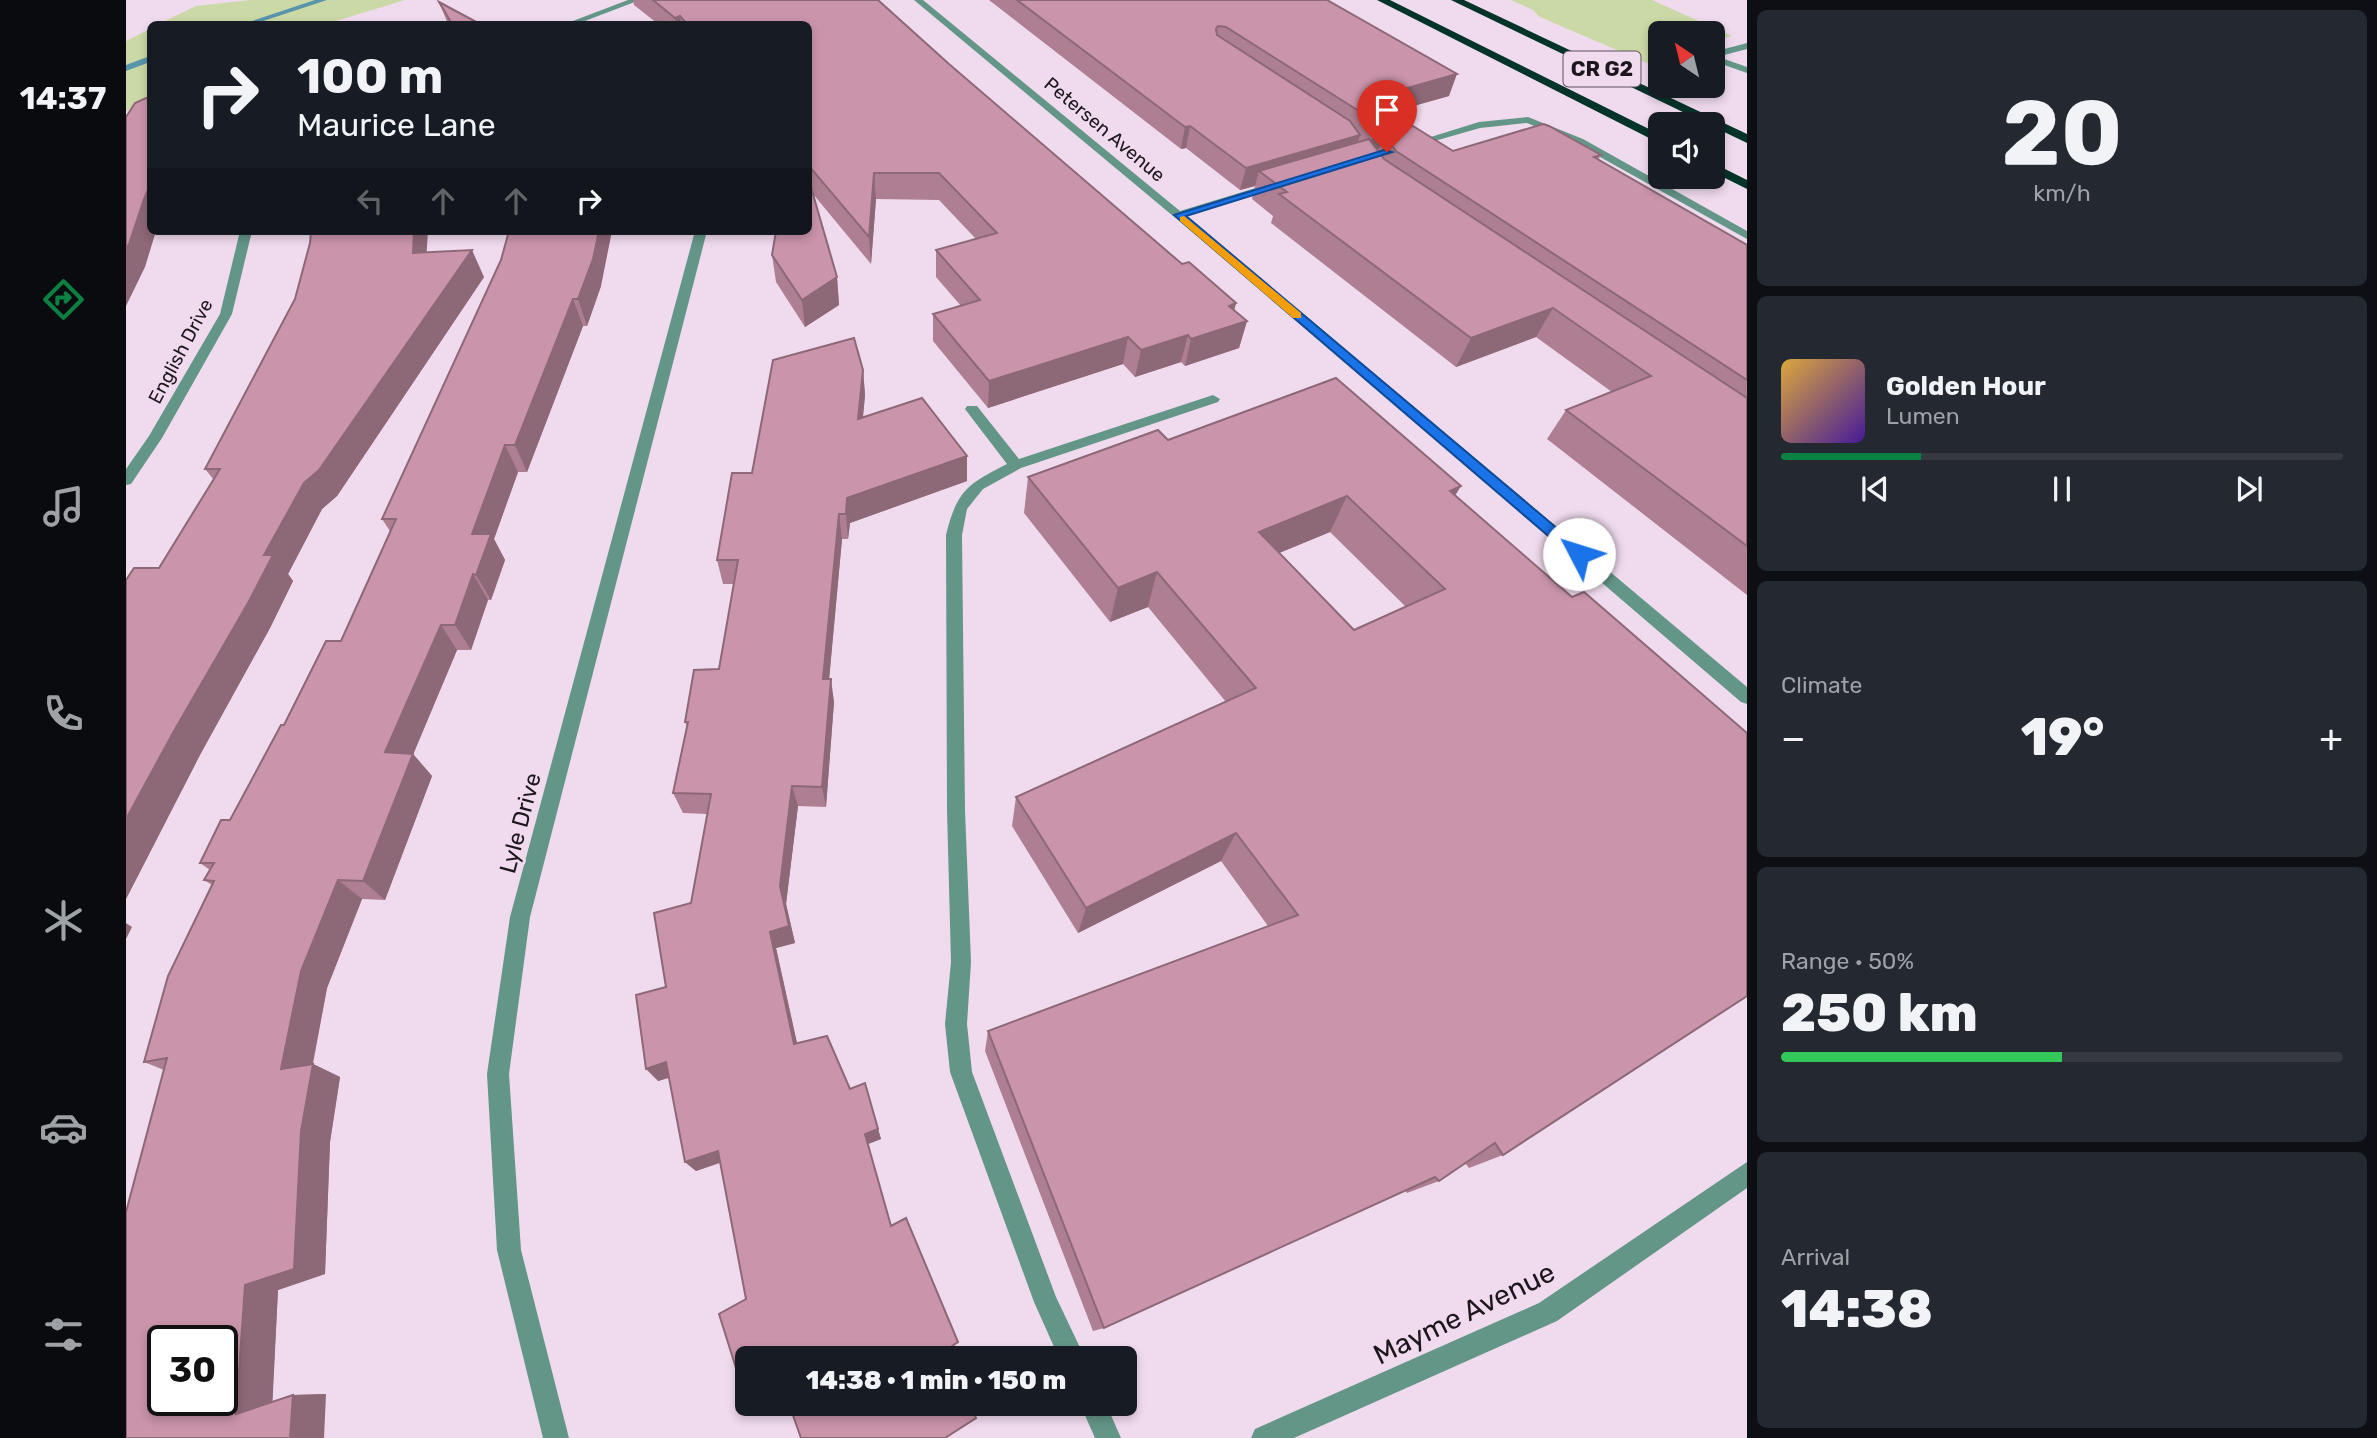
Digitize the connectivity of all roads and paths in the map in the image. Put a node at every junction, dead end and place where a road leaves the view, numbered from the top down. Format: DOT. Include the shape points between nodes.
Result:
graph roads {
  1 [pos="636,0"];
  2 [pos="918,0"];
  3 [pos="1382,0"];
  4 [pos="1456,0"];
  5 [pos="578,21"];
  6 [pos="1747,46"];
  7 [pos="1726,53"];
  8 [pos="1726,62"];
  9 [pos="1747,70"];
  10 [pos="1648,133"];
  11 [pos="1747,139"];
  12 [pos="1402,148"];
  13 [pos="1725,164"];
  14 [pos="1747,169"];
  15 [pos="1725,173"];
  16 [pos="1288,181"];
  17 [pos="1747,185"];
  18 [pos="1179,215"];
  19 [pos="245,235"];
  20 [pos="700,235"];
  21 [pos="1747,236"];
  22 [pos="1213,399"];
  23 [pos="972,409"];
  24 [pos="1016,465"];
  25 [pos="126,480"];
  26 [pos="1747,697"];
  27 [pos="1747,1174"];
  28 [pos="1066,1346"];
  29 [pos="1098,1416"];
  30 [pos="556,1438"];
  31 [pos="1108,1438"];
  32 [pos="1264,1438"];
  1 -- 5 [label="street"];
  2 -- 18 [label="street, Petersen Avenue"];
  3 -- 10 [label="highway, CR G2"];
  4 -- 11 [label="highway, CR G2"];
  6 -- 7 [label="street"];
  8 -- 9 [label="street"];
  12 -- 21 [label="street" via="1479,125 1528,120 1578,141"];
  13 -- 14 [label="highway"];
  15 -- 17 [label="highway"];
  16 -- 18 [label="street"];
  18 -- 26 [label="street, Petersen Avenue"];
  19 -- 25 [label="street, English Drive" via="226,314"];
  20 -- 30 [label="street, Lyle Drive" via="520,917 498,1074 509,1250"];
  22 -- 24 [label="street"];
  23 -- 24 [label="street"];
  24 -- 28 [label="street" via="978,485 960,508 954,535 961,962 956,1024 961,1072"];
  27 -- 32 [label="street, Mayme Avenue" via="1548,1311"];
  29 -- 31 [label="street"];
}
